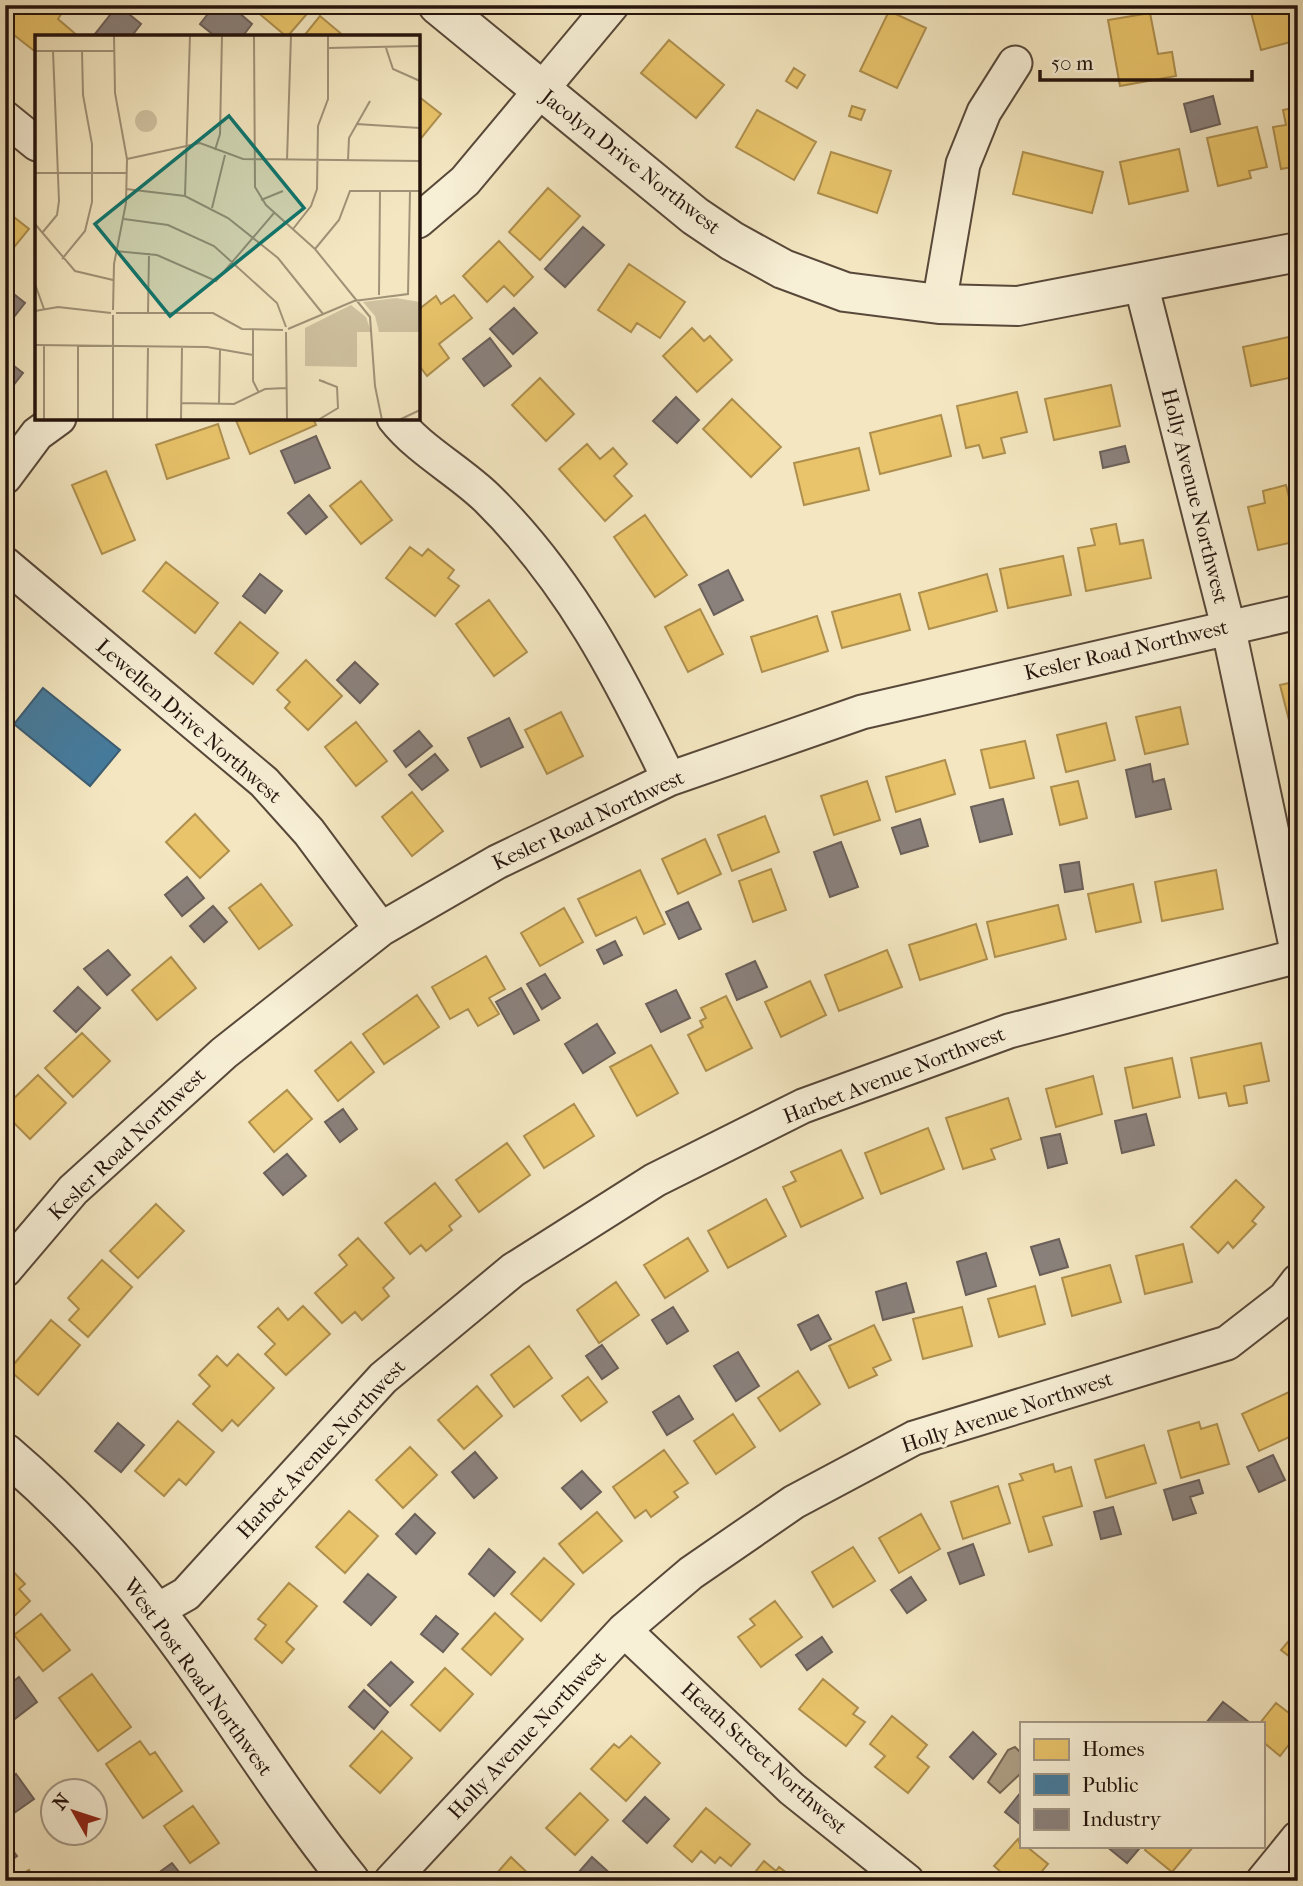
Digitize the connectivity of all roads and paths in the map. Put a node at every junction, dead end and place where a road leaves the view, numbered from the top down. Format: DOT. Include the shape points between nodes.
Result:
graph roads {
  1 [pos="438,5"];
  2 [pos="612,5"];
  3 [pos="1015,63"];
  4 [pos="542,91"];
  5 [pos="5,118"];
  6 [pos="35,142"];
  7 [pos="420,220"];
  8 [pos="1298,252"];
  9 [pos="1141,284"];
  10 [pos="939,304"];
  11 [pos="56,420"];
  12 [pos="396,420"];
  13 [pos="5,477"];
  14 [pos="5,564"];
  15 [pos="1298,612"];
  16 [pos="1228,626"];
  17 [pos="669,779"];
  18 [pos="381,929"];
  19 [pos="1298,956"];
  20 [pos="5,1270"];
  21 [pos="1298,1281"];
  22 [pos="5,1453"];
  23 [pos="156,1612"];
  24 [pos="624,1630"];
  25 [pos="1298,1838"];
  26 [pos="350,1881"];
  27 [pos="391,1881"];
  28 [pos="907,1881"];
  29 [pos="1263,1881"];
  1 -- 4 [label="street, Jacolyn Drive Northwest"];
  2 -- 4 [label="street"];
  3 -- 10 [label="street" via="984,112 963,164"];
  4 -- 7 [label="street" via="465,181"];
  4 -- 10 [label="street, Jacolyn Drive Northwest" via="666,194 742,247 783,269 845,292"];
  5 -- 6 [label="street"];
  8 -- 9 [label="street, Jacolyn Drive Northwest"];
  9 -- 10 [label="street, Jacolyn Drive Northwest" via="1018,306"];
  9 -- 16 [label="street, Holly Avenue Northwest"];
  11 -- 13 [label="street" via="37,434"];
  12 -- 17 [label="street" via="486,497 578,606 619,674"];
  14 -- 18 [label="street, Lewellen Drive Northwest" via="264,782 310,832"];
  15 -- 16 [label="street, Kesler Road Northwest"];
  16 -- 17 [label="street, Kesler Road Northwest" via="862,712"];
  16 -- 19 [label="street, Holly Avenue Northwest"];
  17 -- 18 [label="street, Kesler Road Northwest" via="497,862"];
  18 -- 20 [label="street, Kesler Road Northwest" via="223,1053 73,1190"];
  19 -- 23 [label="street, Harbet Avenue Northwest" via="1009,1031 803,1106 655,1180 513,1270 383,1378 186,1594"];
  21 -- 24 [label="street, Holly Avenue Northwest" via="1285,1298 1227,1343 914,1438 794,1502 691,1573"];
  22 -- 23 [label="street, West Post Road Northwest" via="38,1482"];
  23 -- 26 [label="street, West Post Road Northwest" via="309,1831"];
  24 -- 27 [label="street, Holly Avenue Northwest"];
  24 -- 28 [label="street, Heath Street Northwest" via="792,1789"];
  25 -- 29 [label="street"];
}
